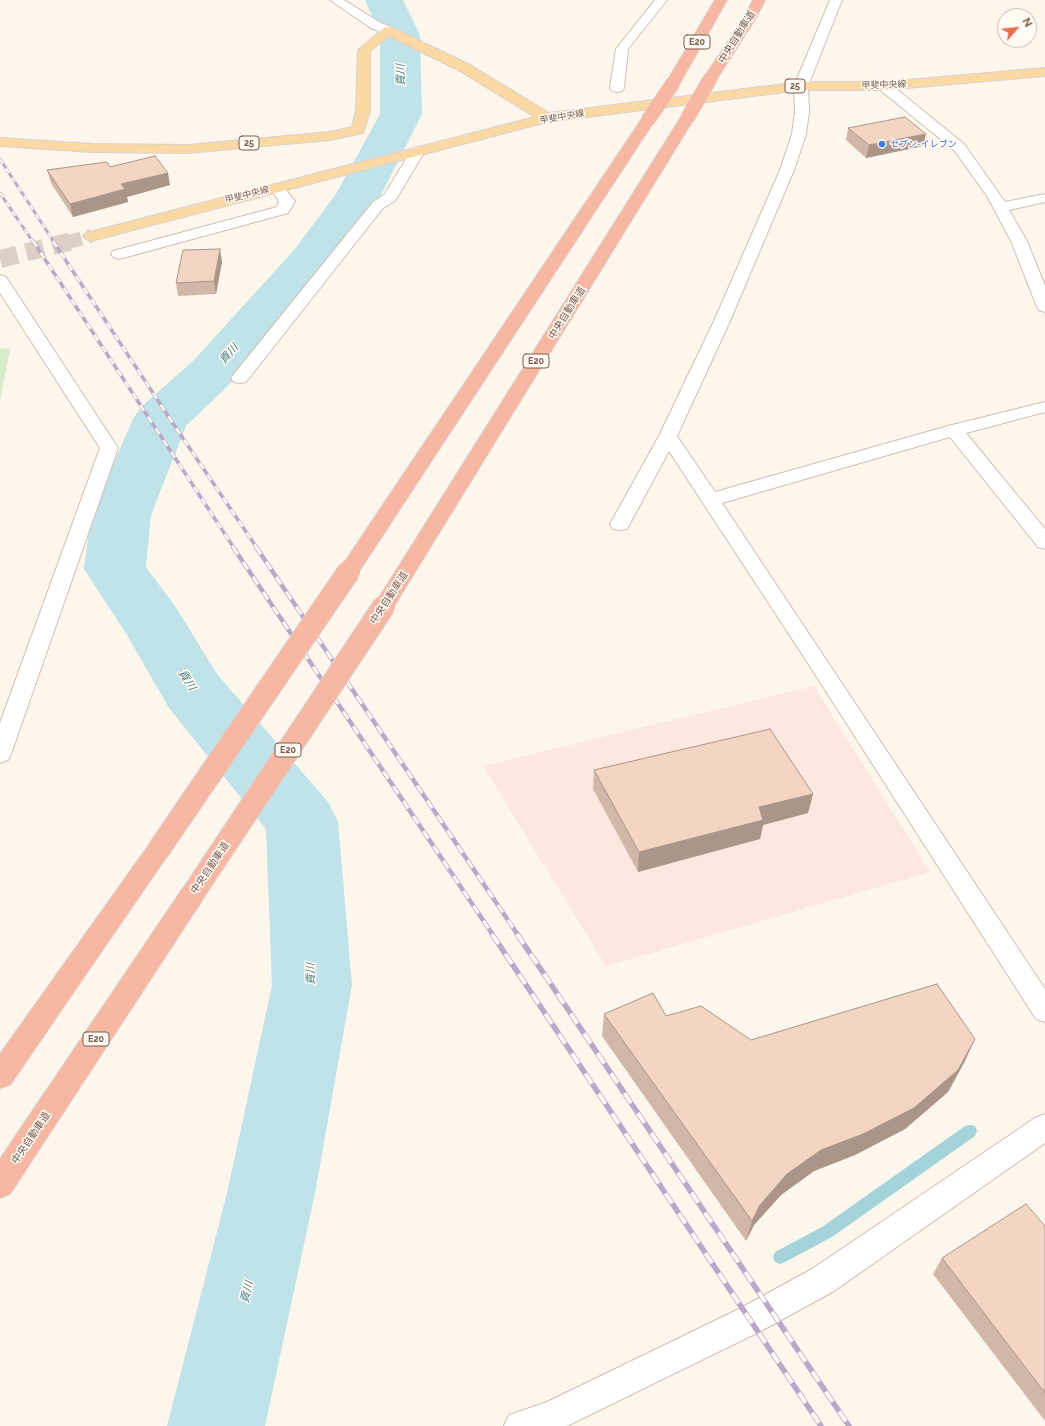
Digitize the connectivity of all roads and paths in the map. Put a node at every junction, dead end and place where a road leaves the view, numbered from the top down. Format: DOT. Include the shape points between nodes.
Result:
graph roads {
  1 [pos="336,0"];
  2 [pos="661,0"];
  3 [pos="721,0"];
  4 [pos="759,0"];
  5 [pos="836,0"];
  6 [pos="389,31"];
  7 [pos="1045,72"];
  8 [pos="801,86"];
  9 [pos="884,86"];
  10 [pos="617,88"];
  11 [pos="547,118"];
  12 [pos="0,142"];
  13 [pos="418,152"];
  14 [pos="283,186"];
  15 [pos="1045,198"];
  16 [pos="1000,207"];
  17 [pos="91,236"];
  18 [pos="119,254"];
  19 [pos="2,286"];
  20 [pos="1045,307"];
  21 [pos="240,378"];
  22 [pos="1045,406"];
  23 [pos="954,430"];
  24 [pos="668,436"];
  25 [pos="710,500"];
  26 [pos="620,524"];
  27 [pos="1045,542"];
  28 [pos="0,754"];
  29 [pos="1045,1011"];
  30 [pos="0,1076"];
  31 [pos="1045,1127"];
  32 [pos="0,1184"];
  33 [pos="520,1426"];
  1 -- 6 [label="street"];
  2 -- 10 [label="street" via="622,49"];
  3 -- 30 [label="highway, E20, bridge" via="673,83 349,571"];
  4 -- 32 [label="highway, 中央自動車道 / E20, bridge" via="384,606"];
  5 -- 8 [label="street"];
  6 -- 11 [label="main road" via="465,68"];
  6 -- 12 [label="main road, 25" via="364,50 362,111 358,130 330,136 188,149 92,148"];
  7 -- 9 [label="main road, 甲斐中央線 / 25"];
  8 -- 9 [label="main road, 甲斐中央線 / 25"];
  8 -- 11 [label="main road, 甲斐中央線 / 25"];
  8 -- 24 [label="street" via="802,112 799,134 786,170 722,320"];
  9 -- 16 [label="street" via="959,147"];
  11 -- 13 [label="main road, 甲斐中央線 / 25"];
  13 -- 14 [label="main road, 甲斐中央線 / 25"];
  13 -- 21 [label="street" via="390,198 378,205"];
  14 -- 17 [label="main road, 甲斐中央線 / 25"];
  14 -- 18 [label="street" via="287,201 283,210"];
  15 -- 16 [label="street"];
  16 -- 20 [label="street" via="1019,241"];
  19 -- 28 [label="street" via="109,448"];
  22 -- 23 [label="street"];
  23 -- 25 [label="street"];
  23 -- 27 [label="street"];
  24 -- 25 [label="street"];
  24 -- 26 [label="street"];
  25 -- 29 [label="street"];
  31 -- 33 [label="street" via="823,1280 750,1320 551,1417"];
}
